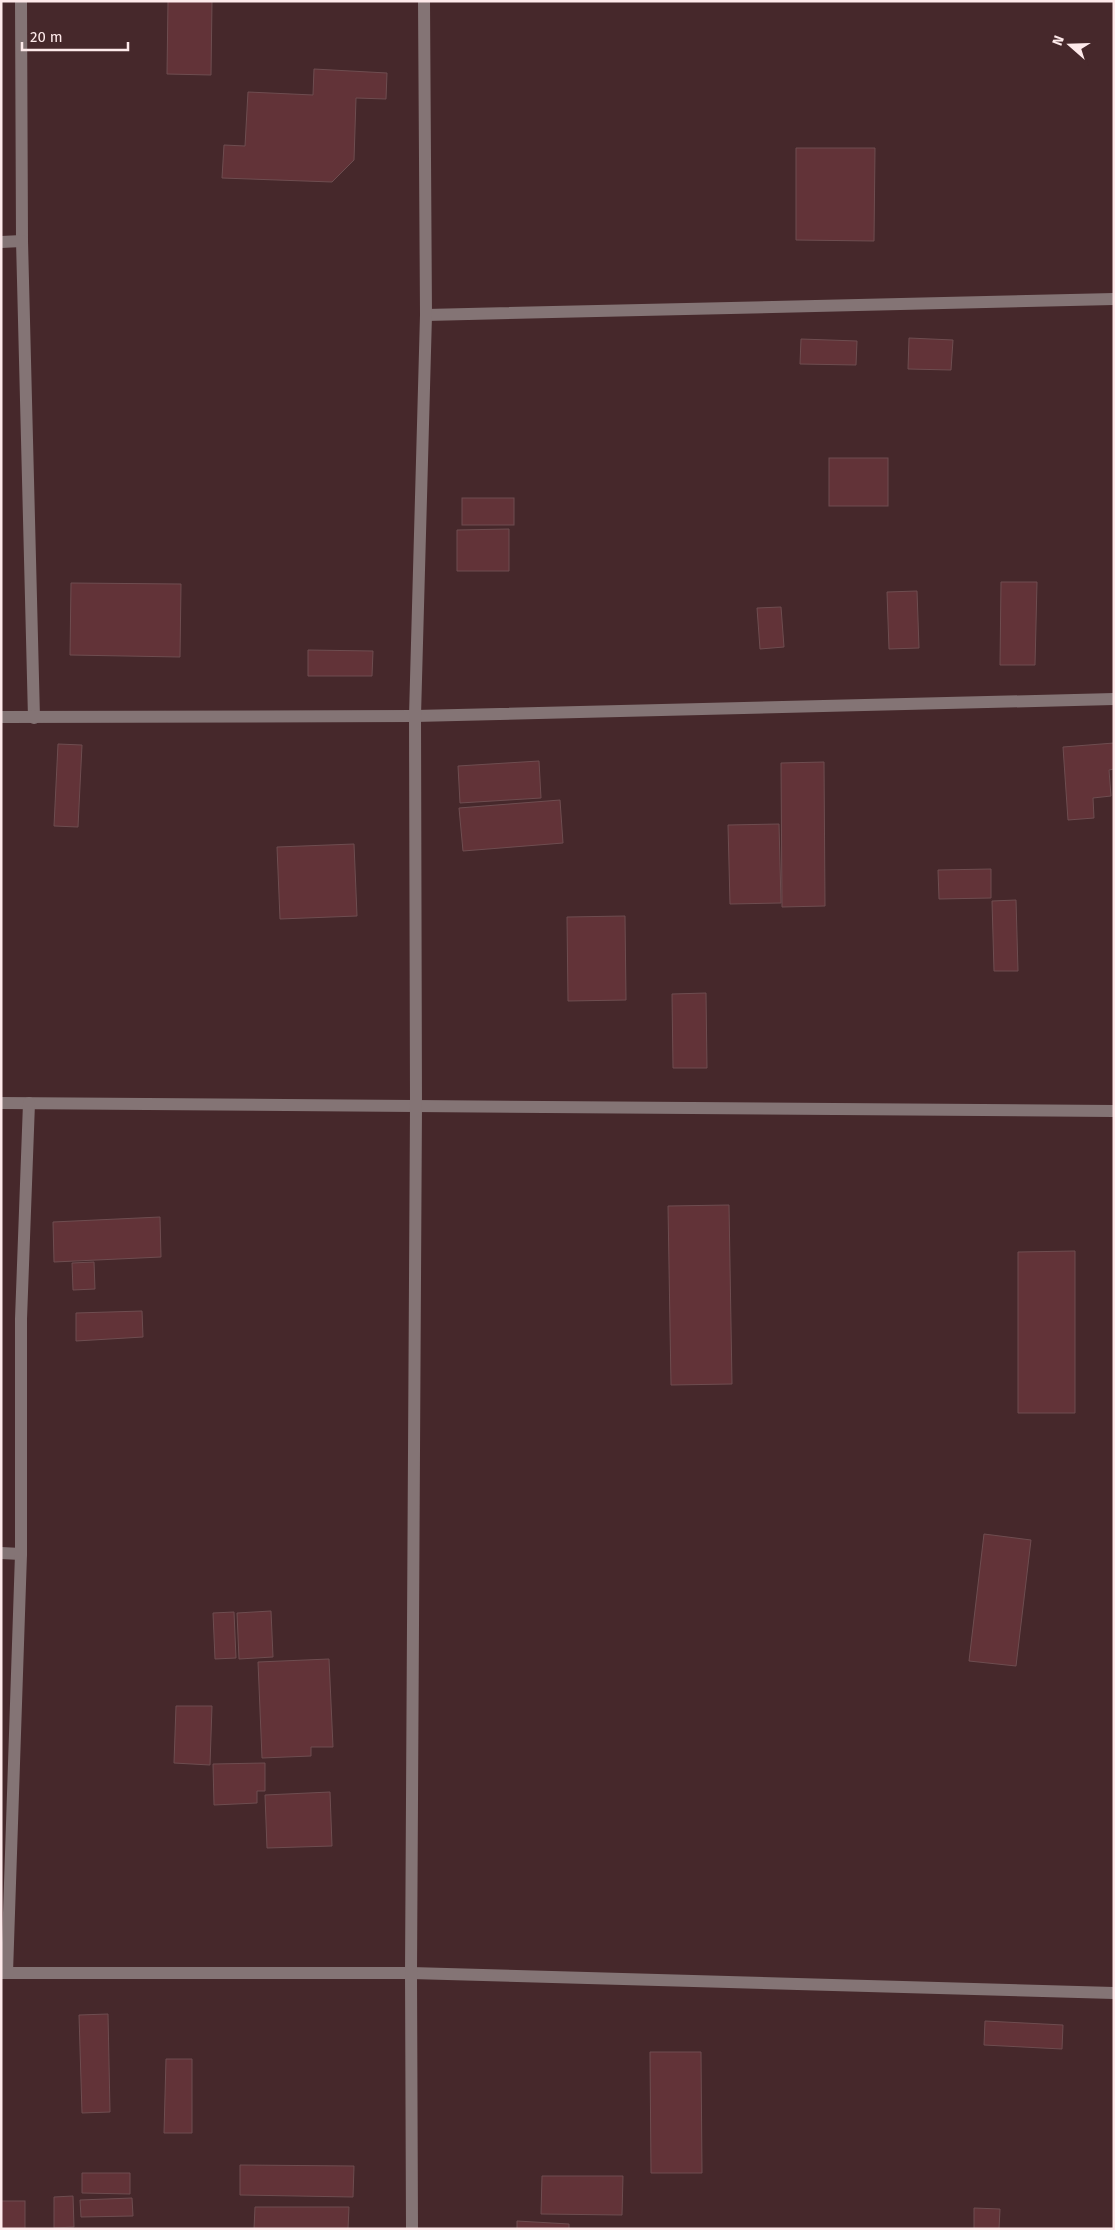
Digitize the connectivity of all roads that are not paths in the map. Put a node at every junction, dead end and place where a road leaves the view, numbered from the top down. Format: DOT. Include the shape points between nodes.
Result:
graph roads {
  1 [pos="21,1"];
  2 [pos="424,1"];
  3 [pos="22,241"];
  4 [pos="1,242"];
  5 [pos="1114,298"];
  6 [pos="426,315"];
  7 [pos="1114,699"];
  8 [pos="1,716"];
  9 [pos="415,716"];
  10 [pos="34,718"];
  11 [pos="1,1103"];
  12 [pos="29,1103"];
  13 [pos="416,1106"];
  14 [pos="1114,1111"];
  15 [pos="1,1553"];
  16 [pos="21,1554"];
  17 [pos="4,1973"];
  18 [pos="411,1973"];
  19 [pos="1114,1993"];
  20 [pos="412,2229"];
  1 -- 3 [label="street"];
  2 -- 6 [label="street"];
  3 -- 4 [label="street"];
  3 -- 10 [label="street"];
  5 -- 6 [label="street"];
  6 -- 9 [label="street"];
  7 -- 9 [label="street"];
  8 -- 10 [label="street"];
  9 -- 10 [label="street"];
  9 -- 13 [label="street"];
  11 -- 12 [label="street"];
  12 -- 13 [label="street"];
  12 -- 16 [label="street" via="21,1319"];
  13 -- 14 [label="street"];
  13 -- 18 [label="street"];
  15 -- 16 [label="street"];
  16 -- 17 [label="street"];
  17 -- 18 [label="street"];
  18 -- 19 [label="street"];
  18 -- 20 [label="street"];
}
